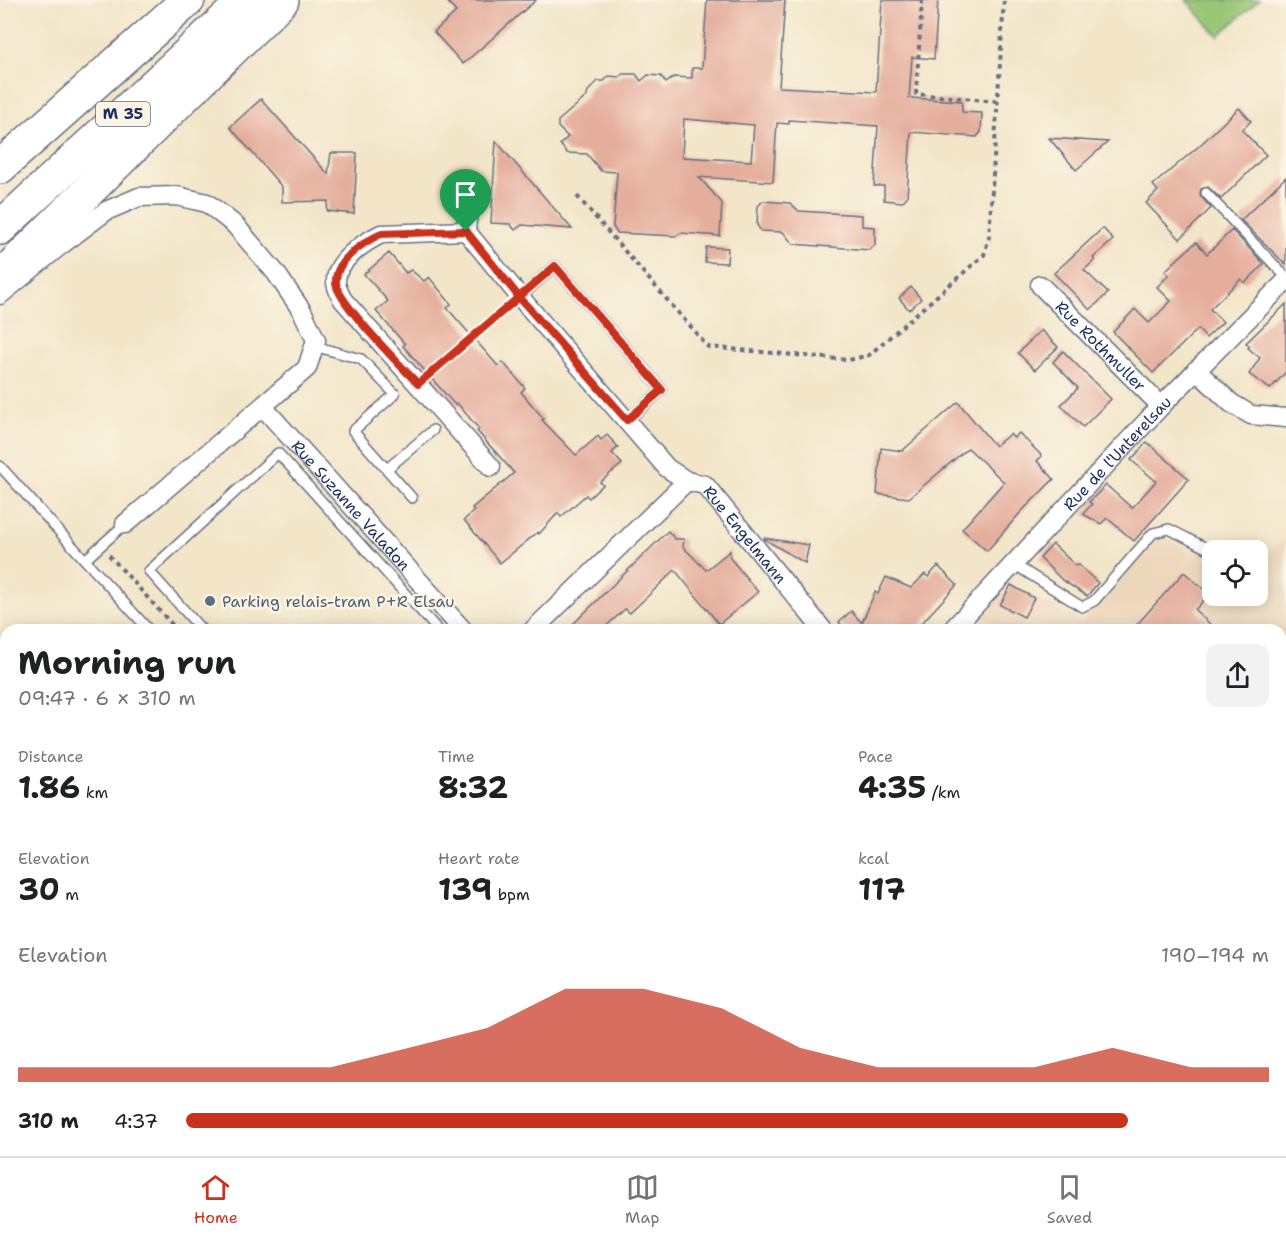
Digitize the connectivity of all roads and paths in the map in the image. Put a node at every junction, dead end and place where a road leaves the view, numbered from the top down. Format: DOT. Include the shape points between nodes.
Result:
graph roads {
  1 [pos="188,0"];
  2 [pos="246,0"];
  3 [pos="282,0"];
  4 [pos="922,0"];
  5 [pos="1004,0"];
  6 [pos="998,100"];
  7 [pos="0,167"];
  8 [pos="1206,192"];
  9 [pos="577,196"];
  10 [pos="469,201"];
  11 [pos="0,228"];
  12 [pos="466,231"];
  13 [pos="1286,277"];
  14 [pos="0,278"];
  15 [pos="1286,281"];
  16 [pos="1040,285"];
  17 [pos="0,295"];
  18 [pos="519,297"];
  19 [pos="314,346"];
  20 [pos="1196,370"];
  21 [pos="418,384"];
  22 [pos="1161,406"];
  23 [pos="263,407"];
  24 [pos="1286,418"];
  25 [pos="627,420"];
  26 [pos="433,430"];
  27 [pos="0,466"];
  28 [pos="491,467"];
  29 [pos="387,469"];
  30 [pos="687,481"];
  31 [pos="412,498"];
  32 [pos="125,524"];
  33 [pos="101,546"];
  34 [pos="1202,546"];
  35 [pos="85,560"];
  36 [pos="1012,563"];
  37 [pos="144,624"];
  38 [pos="172,624"];
  39 [pos="197,624"];
  40 [pos="433,624"];
  41 [pos="458,624"];
  42 [pos="539,624"];
  43 [pos="818,624"];
  44 [pos="957,624"];
  45 [pos="653,1156"];
  46 [pos="660,1156"];
  1 -- 7 [label="highway, M 35"];
  2 -- 11 [label="highway, M 35"];
  3 -- 14 [label="highway"];
  4 -- 6 [label="path" via="916,94"];
  5 -- 6 [label="path"];
  6 -- 9 [label="path" via="989,237 984,255 869,355 859,358 708,347"];
  8 -- 13 [label="lane"];
  10 -- 12 [label="street"];
  12 -- 18 [label="street, Rue Engelmann"];
  12 -- 21 [label="street" via="381,234 354,252 338,273 336,282 343,300"];
  15 -- 20 [label="street, Rue de l'Unterelsau"];
  16 -- 22 [label="street, Rue Rothmuller"];
  17 -- 19 [label="street" via="106,211 139,197 177,195 207,203 235,225 302,311 316,340"];
  18 -- 21 [label="path"];
  18 -- 25 [label="street, Rue Engelmann"];
  18 -- 25 [label="lane" via="555,266 662,390"];
  19 -- 23 [label="street" via="307,368"];
  19 -- 29 [label="lane" via="361,359 395,394 353,431"];
  20 -- 22 [label="street, Rue de l'Unterelsau"];
  20 -- 24 [label="street" via="1231,404 1251,415"];
  21 -- 28 [label="street"];
  22 -- 36 [label="street, Rue de l'Unterelsau"];
  23 -- 32 [label="street"];
  23 -- 41 [label="street, Rue Suzanne Valadon"];
  25 -- 30 [label="street, Rue Engelmann" via="668,468"];
  26 -- 29 [label="lane"];
  27 -- 35 [label="lane"];
  29 -- 31 [label="lane"];
  30 -- 42 [label="street"];
  30 -- 43 [label="street, Rue Engelmann" via="705,485"];
  32 -- 33 [label="lane"];
  33 -- 35 [label="lane"];
  33 -- 38 [label="path"];
  34 -- 36 [label="lane" via="1169,529 1153,533 1094,601 1082,607"];
  35 -- 37 [label="lane"];
  36 -- 44 [label="street, Rue de l'Unterelsau"];
  39 -- 40 [label="lane" via="149,571 278,453"];
  45 -- 46 [label="path"];
}
